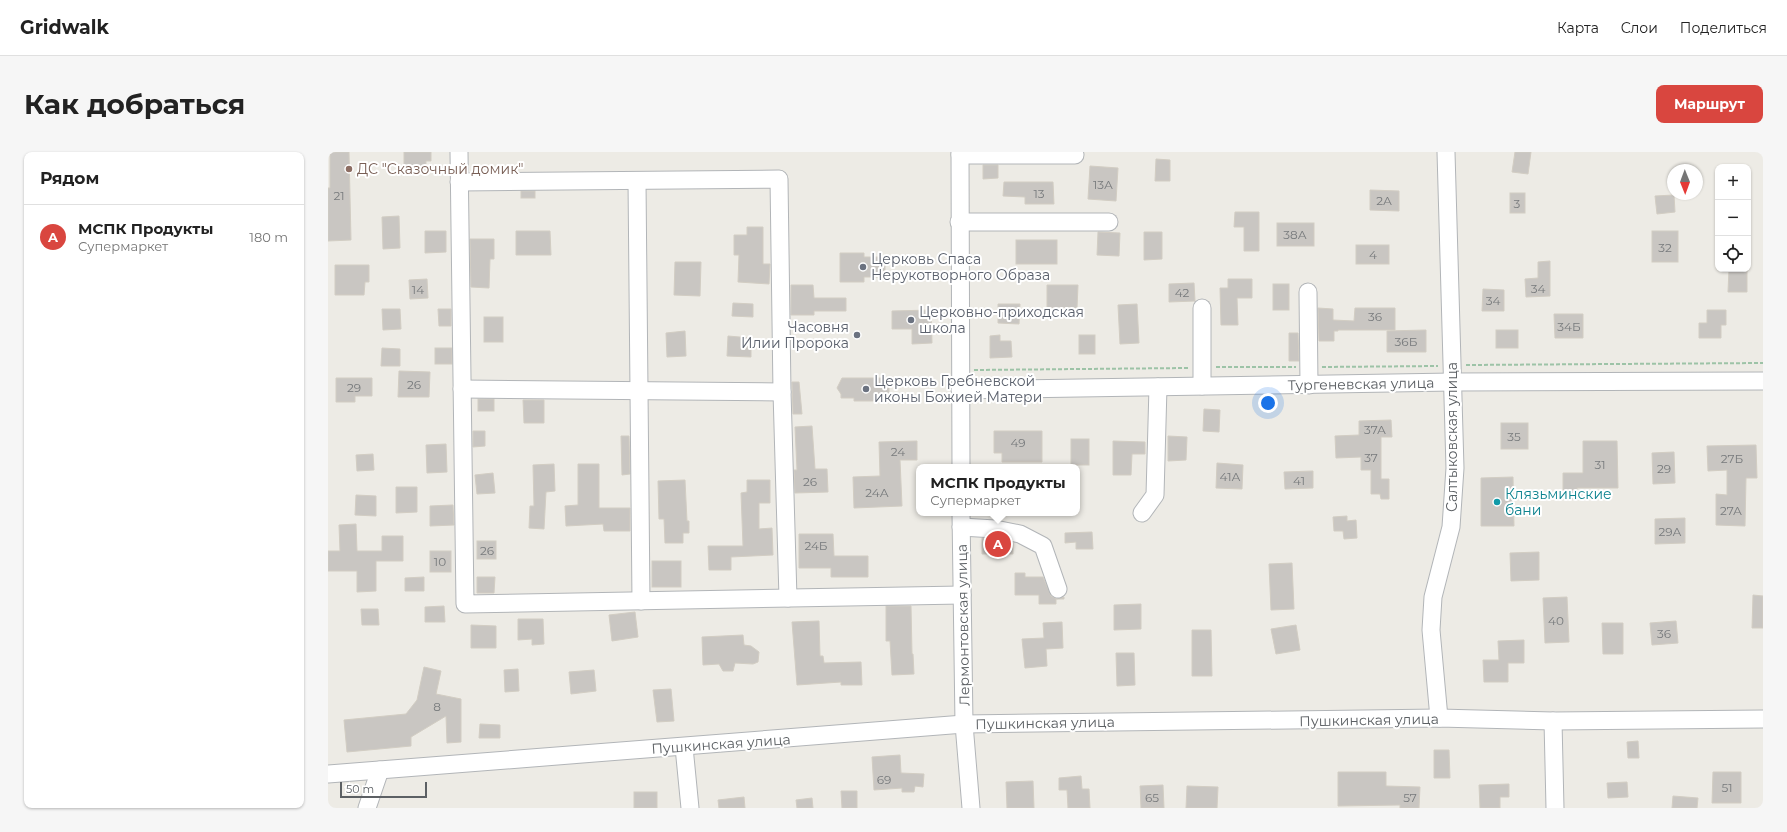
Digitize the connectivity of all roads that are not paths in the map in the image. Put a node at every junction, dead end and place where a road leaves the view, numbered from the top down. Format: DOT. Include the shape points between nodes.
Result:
graph roads {
  1 [pos="459,152"];
  2 [pos="1446,152"];
  3 [pos="960,153"];
  4 [pos="1075,155"];
  5 [pos="637,181"];
  6 [pos="459,182"];
  7 [pos="959,222"];
  8 [pos="1109,222"];
  9 [pos="1308,292"];
  10 [pos="1202,308"];
  11 [pos="1453,374"];
  12 [pos="1763,381"];
  13 [pos="1309,385"];
  14 [pos="1202,386"];
  15 [pos="1158,387"];
  16 [pos="462,389"];
  17 [pos="960,390"];
  18 [pos="639,391"];
  19 [pos="782,392"];
  20 [pos="960,464"];
  21 [pos="1142,513"];
  22 [pos="961,520"];
  23 [pos="1058,589"];
  24 [pos="962,594"];
  25 [pos="788,598"];
  26 [pos="640,600"];
  27 [pos="1439,718"];
  28 [pos="1763,719"];
  29 [pos="1553,721"];
  30 [pos="964,724"];
  31 [pos="684,747"];
  32 [pos="380,770"];
  33 [pos="328,774"];
  34 [pos="367,808"];
  35 [pos="690,808"];
  36 [pos="971,808"];
  37 [pos="1555,808"];
  1 -- 6 [label="street"];
  2 -- 11 [label="street, Салтыковская улица"];
  3 -- 4 [label="street"];
  3 -- 7 [label="street"];
  5 -- 6 [label="street"];
  5 -- 18 [label="street"];
  5 -- 19 [label="street" via="779,179"];
  6 -- 16 [label="street"];
  7 -- 8 [label="street"];
  7 -- 17 [label="street"];
  9 -- 13 [label="street"];
  10 -- 14 [label="street"];
  11 -- 12 [label="street, Тургеневская улица"];
  11 -- 13 [label="street, Тургеневская улица"];
  11 -- 27 [label="street, Салтыковская улица" via="1453,511 1433,597 1431,630"];
  13 -- 14 [label="street, Тургеневская улица"];
  14 -- 15 [label="street, Тургеневская улица"];
  15 -- 17 [label="street, Тургеневская улица"];
  15 -- 21 [label="street" via="1155,495"];
  16 -- 18 [label="street"];
  16 -- 26 [label="street" via="465,604"];
  17 -- 20 [label="street"];
  18 -- 19 [label="street"];
  18 -- 26 [label="street"];
  19 -- 25 [label="street"];
  22 -- 23 [label="street" via="1020,534 1042,546"];
  22 -- 24 [label="street, Лермонтовская улица"];
  24 -- 25 [label="street"];
  24 -- 30 [label="street, Лермонтовская улица"];
  25 -- 26 [label="street"];
  27 -- 29 [label="street, Пушкинская улица"];
  27 -- 30 [label="street, Пушкинская улица"];
  28 -- 29 [label="street, Пушкинская улица"];
  29 -- 37 [label="street"];
  30 -- 31 [label="street, Пушкинская улица"];
  30 -- 36 [label="street, Лермонтовская улица"];
  31 -- 32 [label="street, Пушкинская улица"];
  31 -- 35 [label="street"];
  32 -- 33 [label="street, Пушкинская улица"];
  32 -- 34 [label="street"];
}
